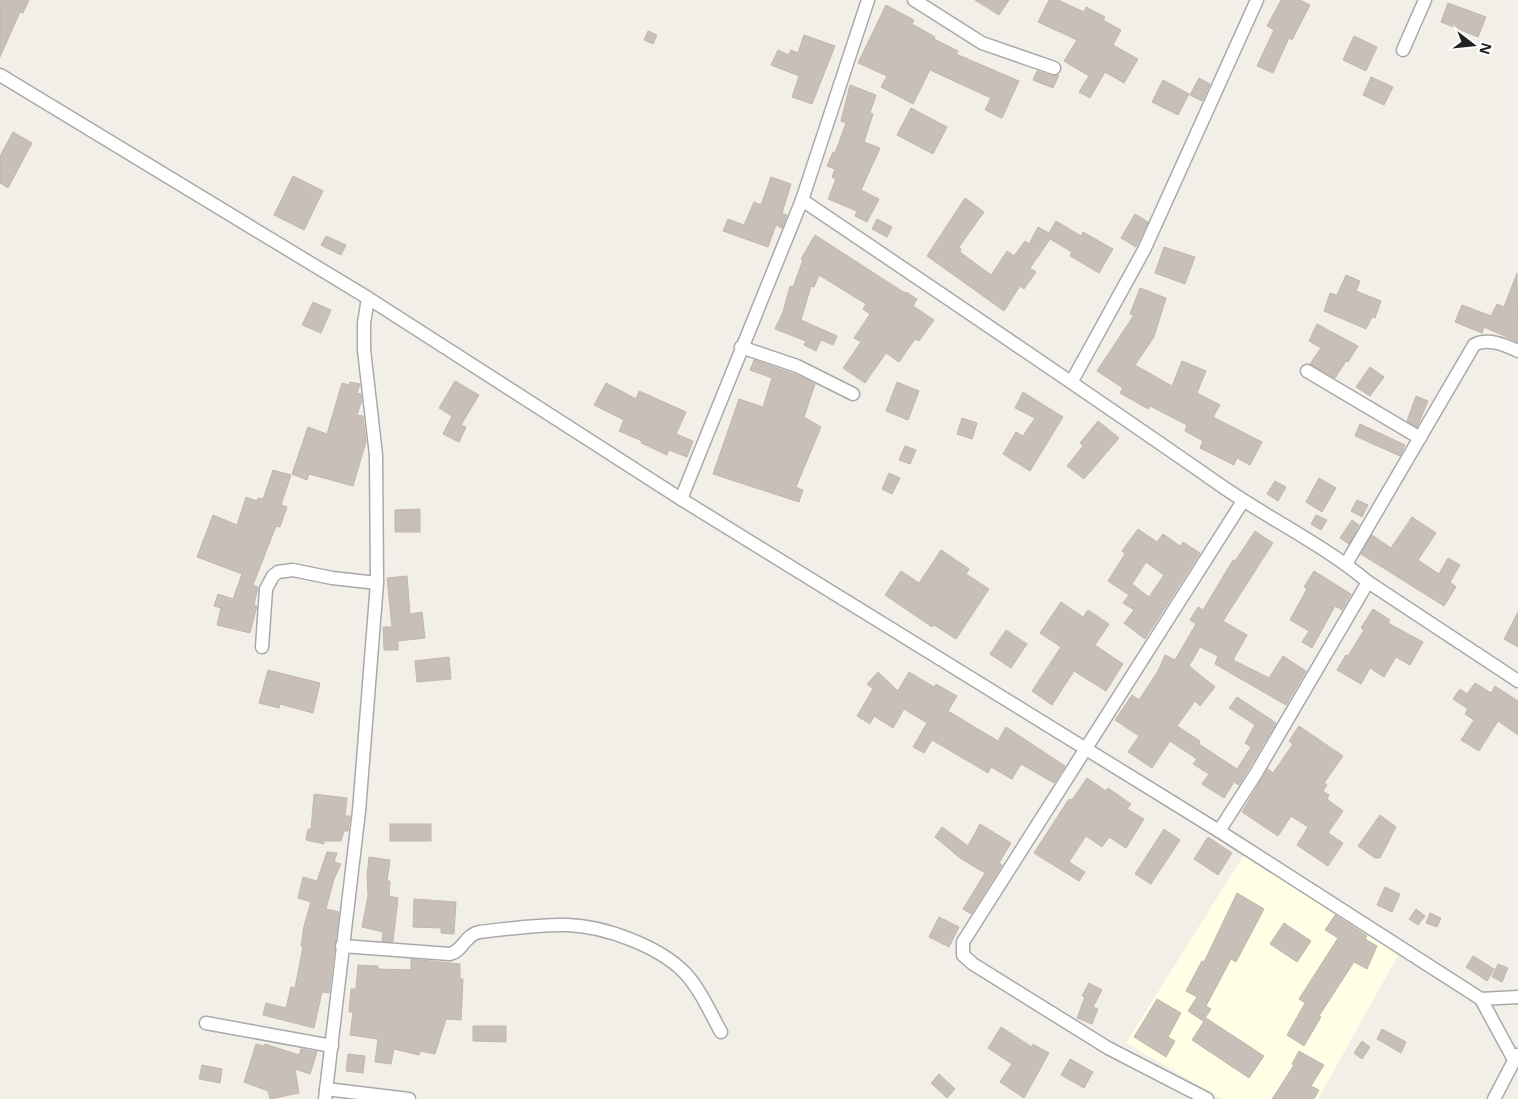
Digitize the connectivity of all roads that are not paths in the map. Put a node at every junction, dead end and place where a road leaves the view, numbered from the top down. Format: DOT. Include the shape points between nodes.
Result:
graph roads {
  1 [pos="868,0"];
  2 [pos="914,0"];
  3 [pos="1257,0"];
  4 [pos="1425,0"];
  5 [pos="1403,50"];
  6 [pos="1054,68"];
  7 [pos="0,75"];
  8 [pos="802,200"];
  9 [pos="368,298"];
  10 [pos="741,346"];
  11 [pos="1518,351"];
  12 [pos="1307,371"];
  13 [pos="1072,382"];
  14 [pos="853,394"];
  15 [pos="1420,438"];
  16 [pos="681,498"];
  17 [pos="1243,500"];
  18 [pos="1346,564"];
  19 [pos="1368,582"];
  20 [pos="377,583"];
  21 [pos="262,648"];
  22 [pos="1518,681"];
  23 [pos="1084,749"];
  24 [pos="1219,831"];
  25 [pos="342,946"];
  26 [pos="1518,997"];
  27 [pos="1481,999"];
  28 [pos="206,1023"];
  29 [pos="721,1032"];
  30 [pos="332,1046"];
  31 [pos="1516,1057"];
  32 [pos="326,1094"];
  33 [pos="409,1099"];
  34 [pos="1207,1099"];
  35 [pos="1494,1099"];
  1 -- 8 [label="street"];
  2 -- 6 [label="street" via="982,43"];
  3 -- 13 [label="street" via="1144,250"];
  4 -- 5 [label="street"];
  7 -- 9 [label="street"];
  8 -- 10 [label="street"];
  8 -- 13 [label="street"];
  9 -- 16 [label="street"];
  9 -- 20 [label="street" via="364,350 376,455"];
  10 -- 14 [label="street" via="796,366"];
  10 -- 16 [label="street"];
  11 -- 15 [label="street" via="1483,341 1474,345"];
  12 -- 15 [label="street"];
  13 -- 17 [label="street"];
  15 -- 18 [label="street"];
  16 -- 23 [label="street"];
  17 -- 18 [label="street"];
  17 -- 23 [label="street"];
  18 -- 19 [label="street"];
  19 -- 22 [label="street"];
  19 -- 24 [label="street"];
  20 -- 21 [label="street" via="293,570 278,572 272,576 266,589"];
  20 -- 25 [label="street" via="359,811"];
  23 -- 24 [label="street"];
  23 -- 34 [label="street" via="969,931 963,942 963,955 1108,1048"];
  24 -- 27 [label="street"];
  25 -- 29 [label="street" via="450,954 458,950 469,936 479,932 566,925 586,927 659,952 695,987"];
  25 -- 30 [label="street"];
  26 -- 27 [label="street"];
  27 -- 31 [label="street"];
  28 -- 30 [label="street"];
  30 -- 32 [label="street"];
  31 -- 35 [label="street"];
  32 -- 33 [label="street"];
}
